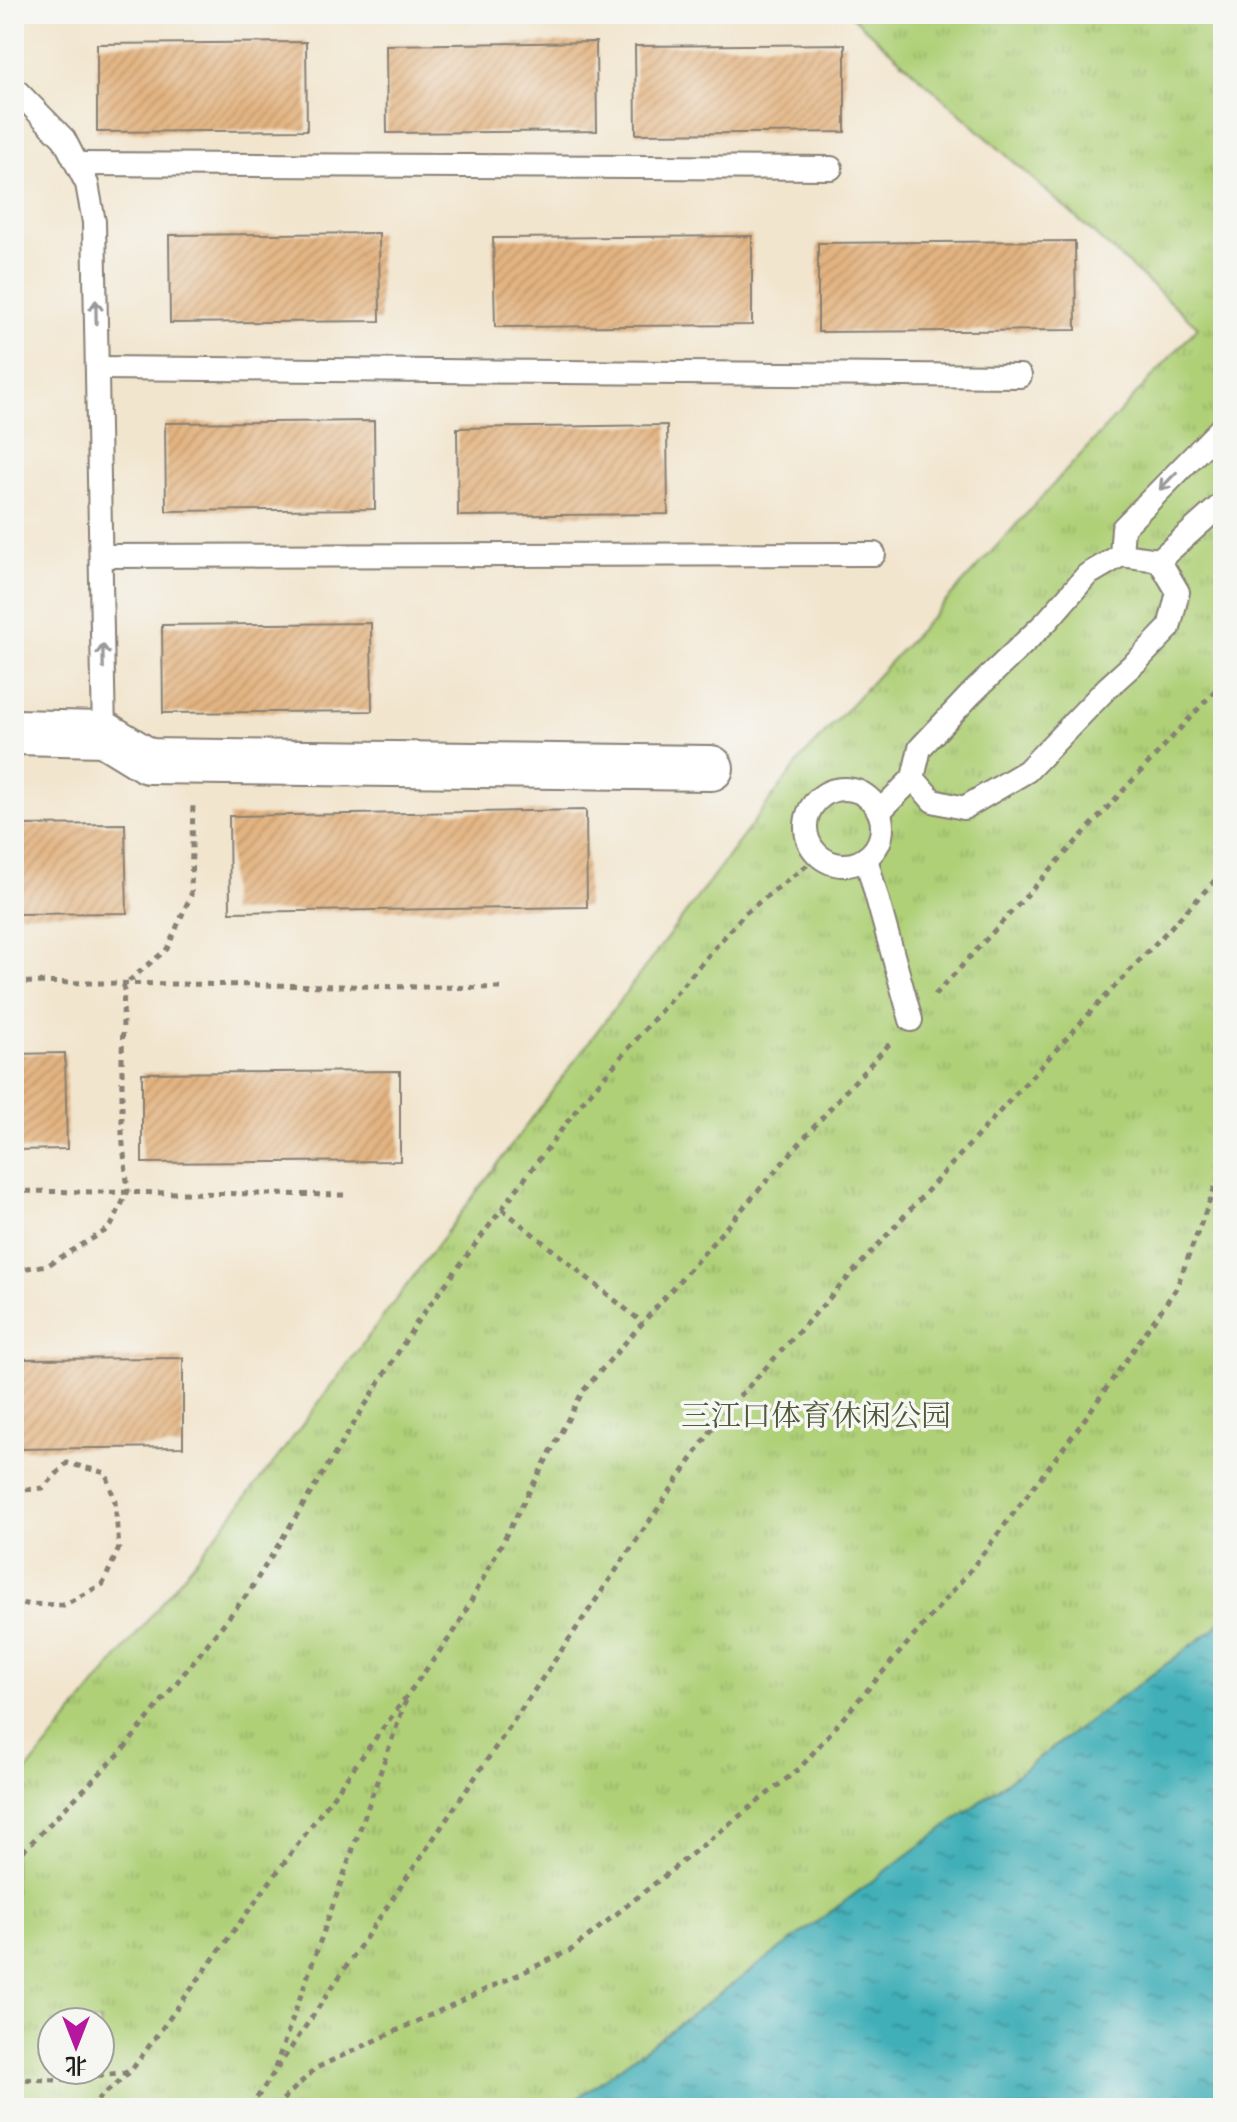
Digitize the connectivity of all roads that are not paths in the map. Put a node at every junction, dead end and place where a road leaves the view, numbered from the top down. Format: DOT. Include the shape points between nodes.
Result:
graph roads {
  1 [pos="14,88"];
  2 [pos="77,164"];
  3 [pos="831,168"];
  4 [pos="97,368"];
  5 [pos="1020,376"];
  6 [pos="1223,426"];
  7 [pos="1223,503"];
  8 [pos="874,554"];
  9 [pos="1121,555"];
  10 [pos="101,556"];
  11 [pos="1159,560"];
  12 [pos="14,732"];
  13 [pos="104,734"];
  14 [pos="711,768"];
  15 [pos="913,778"];
  16 [pos="879,812"];
  17 [pos="866,858"];
  18 [pos="911,1020"];
  1 -- 2 [label="lane" via="64,139"];
  2 -- 3 [label="lane"];
  4 -- 2 [label="lane, one-way" via="94,222"];
  4 -- 5 [label="lane"];
  4 -- 10 [label="lane"];
  6 -- 9 [label="lane, one-way" via="1123,528"];
  7 -- 11 [label="lane"];
  8 -- 10 [label="lane"];
  9 -- 11 [label="lane"];
  9 -- 15 [label="lane" via="1087,575 920,748"];
  13 -- 10 [label="lane, one-way"];
  11 -- 15 [label="lane" via="1178,592 1169,628 1027,771 964,808 933,801"];
  12 -- 13 [label="street"];
  13 -- 14 [label="street" via="148,761"];
  15 -- 16 [label="lane"];
  16 -- 17 [label="lane" via="880,837"];
  16 -- 17 [label="lane" via="862,793 836,789 815,801 805,824 819,856 842,865"];
  17 -- 18 [label="lane"];
}
